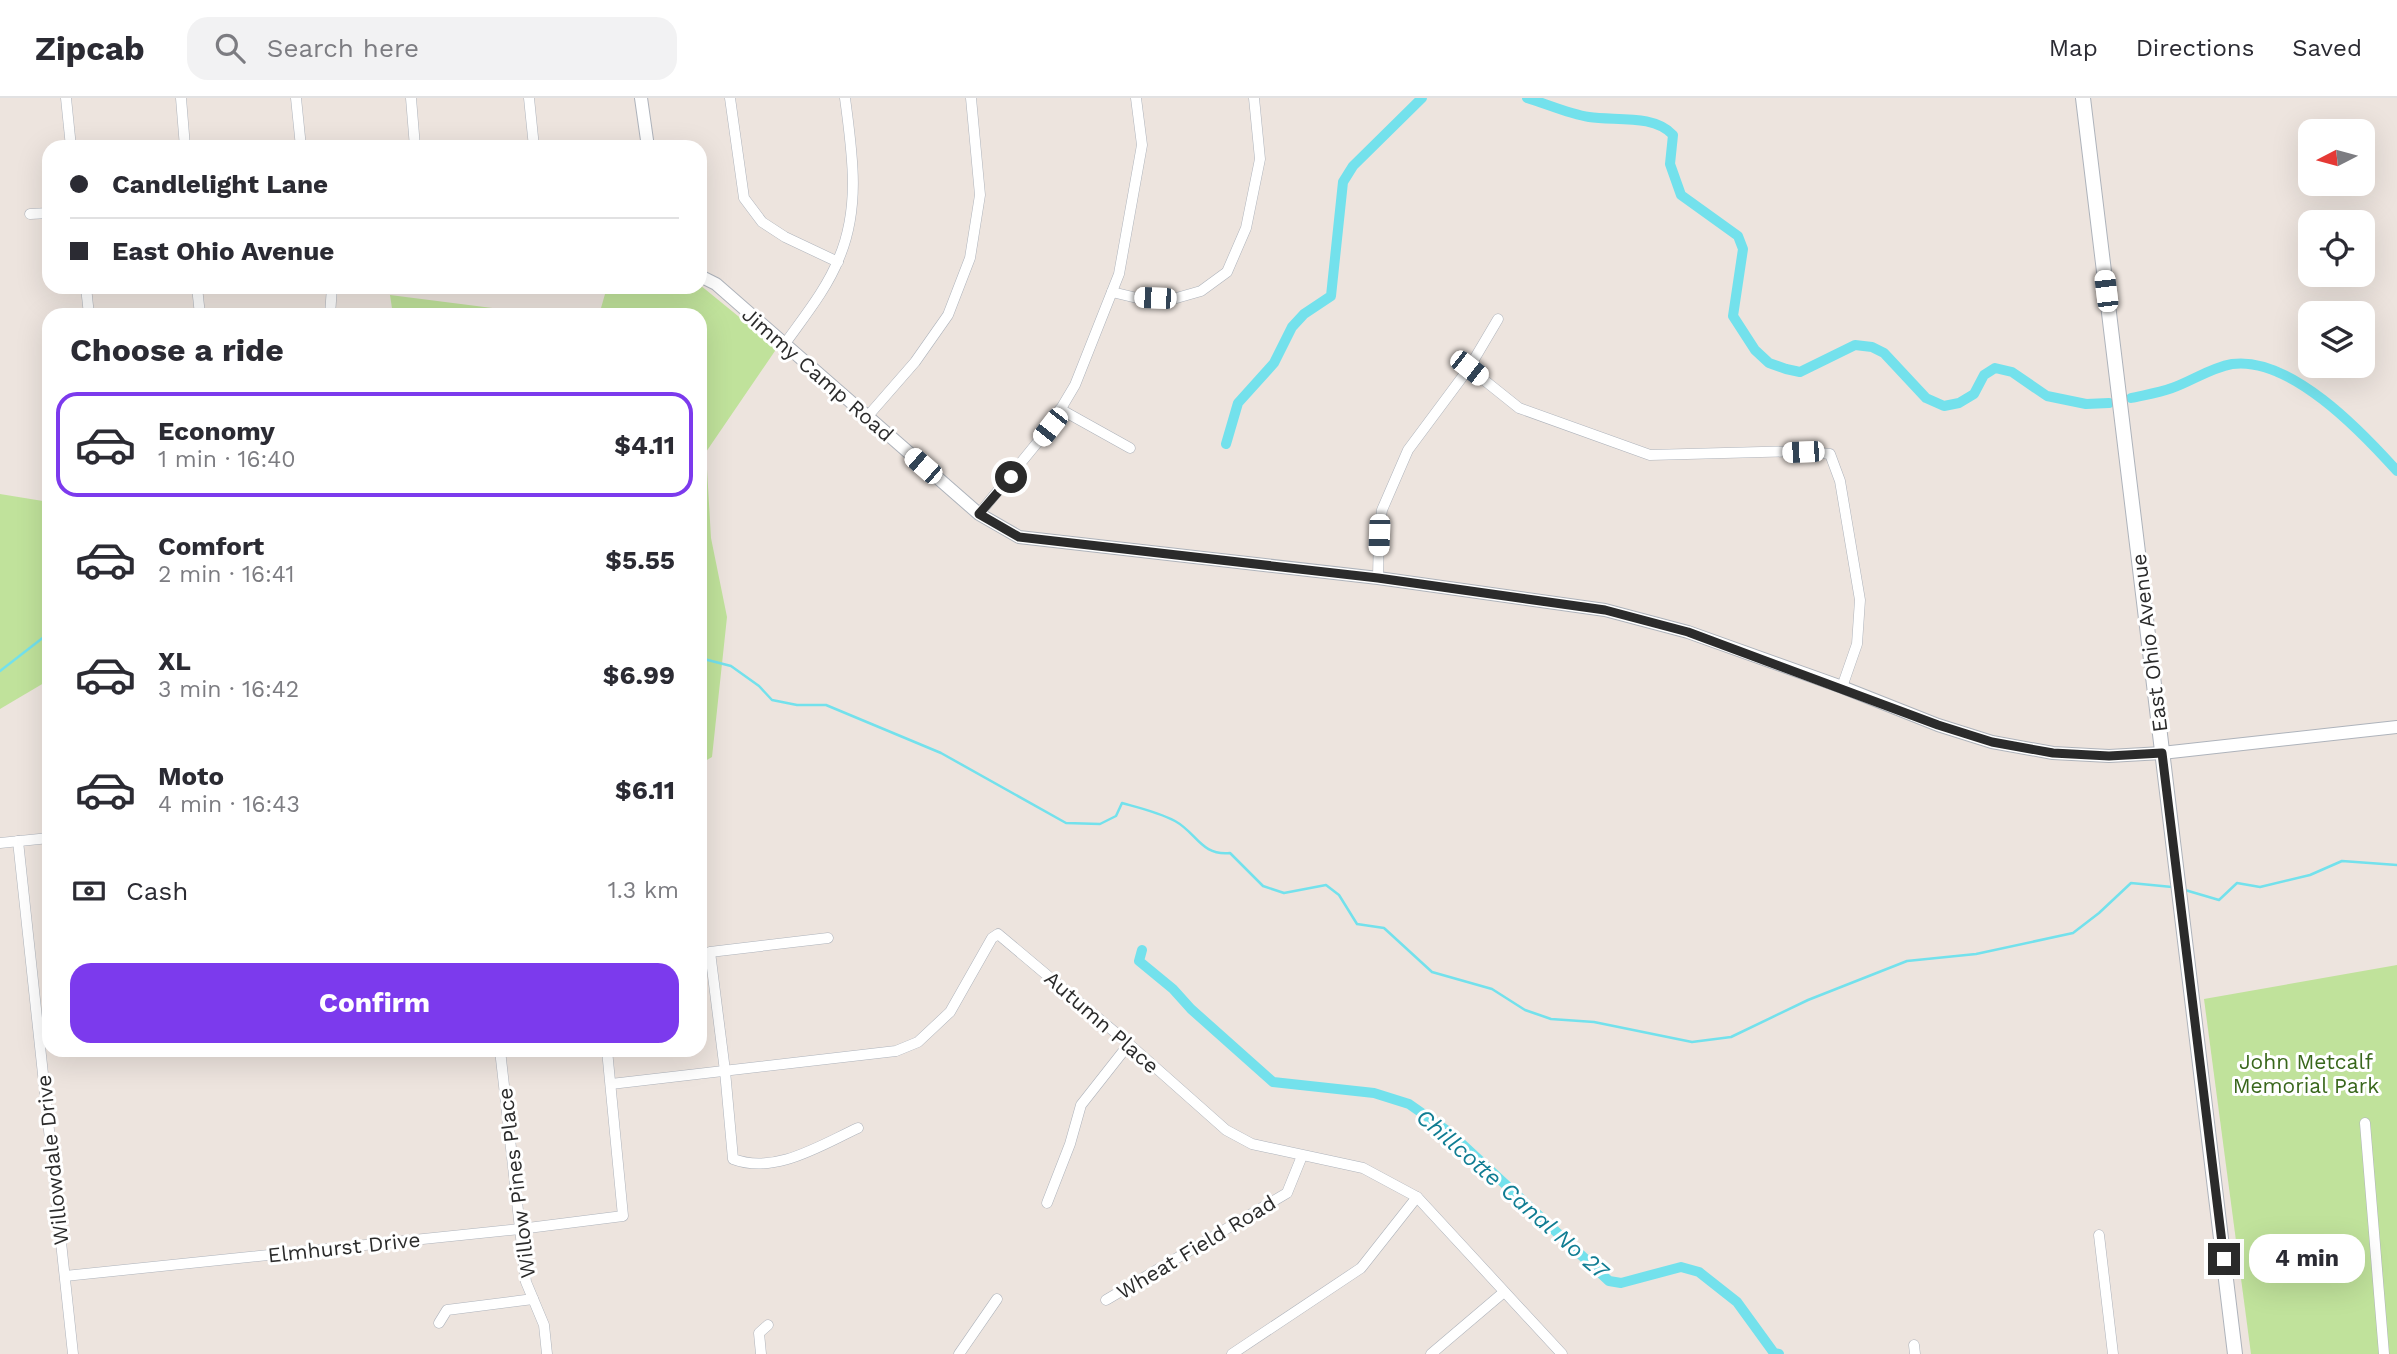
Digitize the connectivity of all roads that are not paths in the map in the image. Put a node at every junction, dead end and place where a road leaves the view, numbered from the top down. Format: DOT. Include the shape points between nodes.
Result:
graph roads {
  1 [pos="65,98"];
  2 [pos="181,98"];
  3 [pos="296,98"];
  4 [pos="411,98"];
  5 [pos="529,98"];
  6 [pos="641,98"];
  7 [pos="730,98"];
  8 [pos="845,98"];
  9 [pos="971,98"];
  10 [pos="1136,98"];
  11 [pos="1254,98"];
  12 [pos="2083,98"];
  13 [pos="70,140"];
  14 [pos="184,140"];
  15 [pos="300,140"];
  16 [pos="414,140"];
  17 [pos="533,140"];
  18 [pos="647,140"];
  19 [pos="42,213"];
  20 [pos="30,214"];
  21 [pos="838,261"];
  22 [pos="707,280"];
  23 [pos="1112,292"];
  24 [pos="1498,319"];
  25 [pos="784,345"];
  26 [pos="1469,368"];
  27 [pos="1060,409"];
  28 [pos="867,417"];
  29 [pos="1130,448"];
  30 [pos="979,514"];
  31 [pos="1378,578"];
  32 [pos="1842,687"];
  33 [pos="2397,727"];
  34 [pos="2162,753"];
  35 [pos="42,839"];
  36 [pos="18,841"];
  37 [pos="0,843"];
  38 [pos="828,939"];
  39 [pos="1129,1044"];
  40 [pos="501,1057"];
  41 [pos="608,1057"];
  42 [pos="725,1071"];
  43 [pos="611,1084"];
  44 [pos="2365,1123"];
  45 [pos="858,1128"];
  46 [pos="1302,1156"];
  47 [pos="1417,1197"];
  48 [pos="1047,1203"];
  49 [pos="520,1229"];
  50 [pos="2099,1235"];
  51 [pos="65,1276"];
  52 [pos="1504,1292"];
  53 [pos="533,1299"];
  54 [pos="997,1299"];
  55 [pos="1106,1300"];
  56 [pos="439,1323"];
  57 [pos="768,1325"];
  58 [pos="74,1354"];
  59 [pos="547,1354"];
  60 [pos="761,1354"];
  61 [pos="959,1354"];
  62 [pos="1232,1354"];
  63 [pos="1431,1354"];
  64 [pos="1562,1354"];
  65 [pos="2113,1354"];
  66 [pos="2235,1354"];
  67 [pos="2384,1354"];
  1 -- 13 [label="street"];
  2 -- 14 [label="street"];
  3 -- 15 [label="street"];
  4 -- 16 [label="street"];
  5 -- 17 [label="street"];
  6 -- 18 [label="street"];
  7 -- 21 [label="street" via="744,198 762,222"];
  8 -- 21 [label="street" via="854,164 853,200"];
  9 -- 28 [label="street" via="980,195 970,258 948,315"];
  10 -- 23 [label="street" via="1142,145"];
  11 -- 23 [label="street" via="1259,159 1246,228 1227,272 1200,291 1173,299"];
  12 -- 34 [label="main road, East Ohio Avenue"];
  19 -- 20 [label="street"];
  21 -- 25 [label="street"];
  22 -- 25 [label="street, Jimmy Camp Road"];
  23 -- 27 [label="street"];
  24 -- 26 [label="street"];
  25 -- 28 [label="street, Jimmy Camp Road"];
  26 -- 31 [label="street" via="1408,450 1382,510"];
  26 -- 32 [label="street" via="1519,408 1650,456 1830,454 1840,481 1860,600 1857,644"];
  27 -- 29 [label="street"];
  27 -- 30 [label="street"];
  28 -- 30 [label="street, Jimmy Camp Road"];
  30 -- 31 [label="street, Jimmy Camp Road" via="1019,537"];
  31 -- 32 [label="street, Jimmy Camp Road" via="1605,610 1688,632"];
  32 -- 34 [label="street, Jimmy Camp Road" via="1992,742 2053,753"];
  33 -- 34 [label="street, Jimmy Camp Road"];
  34 -- 66 [label="main road, East Ohio Avenue"];
  35 -- 36 [label="street"];
  36 -- 37 [label="street"];
  36 -- 51 [label="street, Willowdale Drive"];
  38 -- 42 [label="street" via="710,952"];
  39 -- 42 [label="street, Autumn Place" via="998,934 950,1012 918,1042 896,1051"];
  39 -- 46 [label="street, Autumn Place" via="1226,1130 1252,1144"];
  39 -- 48 [label="street" via="1081,1105"];
  40 -- 49 [label="street, Willow Pines Place"];
  41 -- 43 [label="street"];
  42 -- 43 [label="street, Autumn Place"];
  42 -- 45 [label="street" via="733,1159 747,1164 791,1159"];
  43 -- 49 [label="street, Elmhurst Drive" via="624,1216"];
  44 -- 67 [label="street"];
  46 -- 47 [label="street, Autumn Place" via="1363,1168"];
  46 -- 55 [label="street, Wheat Field Road" via="1287,1193"];
  47 -- 52 [label="street, Autumn Place"];
  47 -- 62 [label="street" via="1362,1268"];
  49 -- 51 [label="street, Elmhurst Drive"];
  49 -- 53 [label="street, Willow Pines Place" via="526,1282"];
  50 -- 65 [label="street"];
  51 -- 58 [label="street, Willowdale Drive"];
  52 -- 63 [label="street"];
  52 -- 64 [label="street, Autumn Place"];
  53 -- 56 [label="street" via="447,1310"];
  53 -- 59 [label="street, Willow Pines Place" via="544,1325"];
  54 -- 61 [label="street"];
  57 -- 60 [label="street" via="759,1333"];
}
